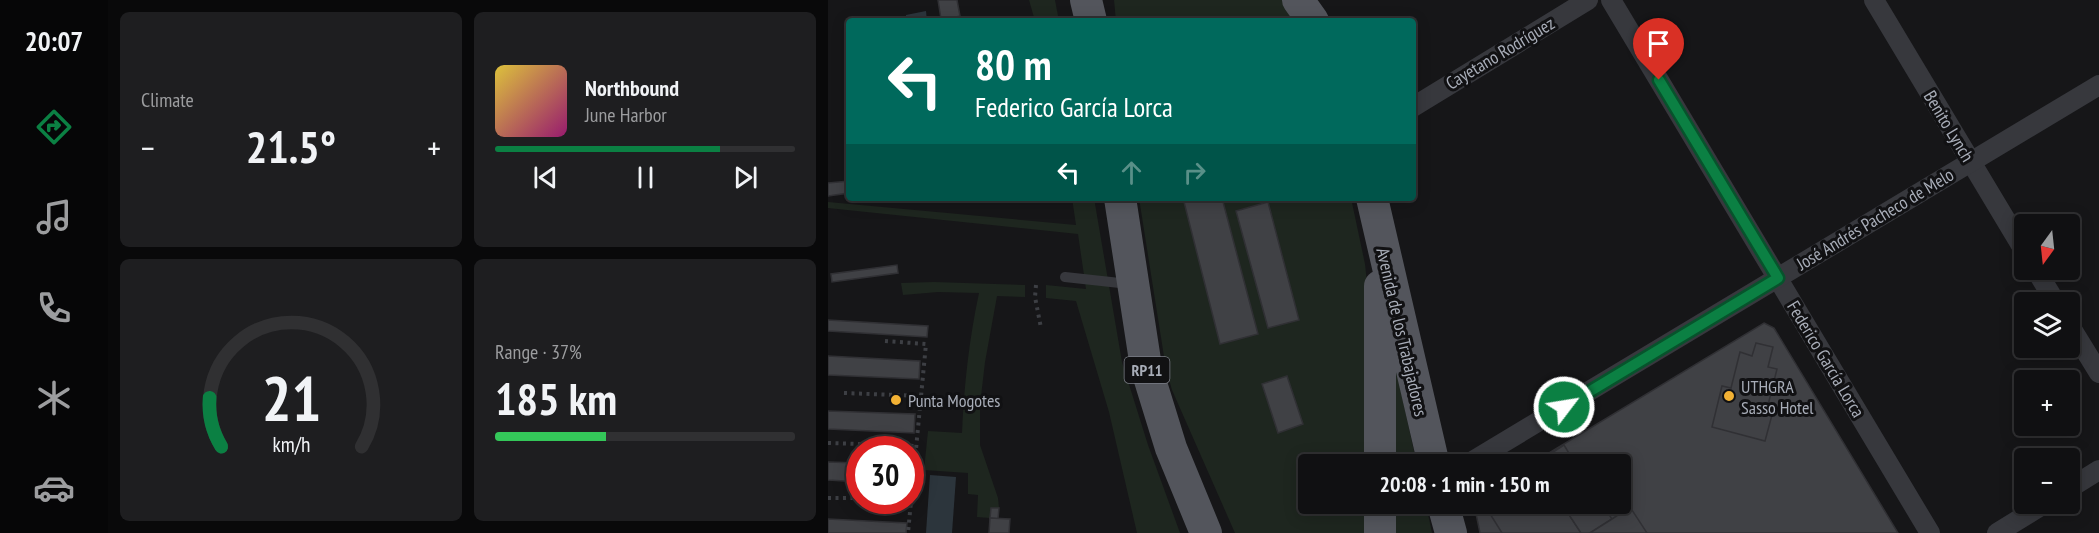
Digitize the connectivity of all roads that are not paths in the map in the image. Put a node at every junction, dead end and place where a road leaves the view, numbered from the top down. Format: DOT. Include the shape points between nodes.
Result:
graph roads {
  1 [pos="1086,0"];
  2 [pos="1103,0"];
  3 [pos="1298,0"];
  4 [pos="1311,0"];
  5 [pos="1588,0"];
  6 [pos="1611,0"];
  7 [pos="1874,0"];
  8 [pos="1090,18"];
  9 [pos="1102,18"];
  10 [pos="1311,18"];
  11 [pos="1318,18"];
  12 [pos="2099,85"];
  13 [pos="1416,104"];
  14 [pos="1970,162"];
  15 [pos="1120,201"];
  16 [pos="1373,201"];
  17 [pos="2014,234"];
  18 [pos="1380,238"];
  19 [pos="1065,277"];
  20 [pos="1778,278"];
  21 [pos="1133,285"];
  22 [pos="2080,342"];
  23 [pos="2099,373"];
  24 [pos="1380,454"];
  25 [pos="1431,454"];
  26 [pos="1484,454"];
  27 [pos="2099,470"];
  28 [pos="1184,481"];
  29 [pos="2080,482"];
  30 [pos="1380,514"];
  31 [pos="1446,514"];
  32 [pos="2028,514"];
  33 [pos="1196,533"];
  34 [pos="1206,533"];
  35 [pos="1380,533"];
  36 [pos="1451,533"];
  37 [pos="1930,533"];
  38 [pos="1997,533"];
  1 -- 8 [label="main road"];
  2 -- 9 [label="main road"];
  3 -- 10 [label="main road"];
  4 -- 11 [label="main road"];
  5 -- 13 [label="street, Cayetano Rodríguez"];
  6 -- 20 [label="street, Federico García Lorca"];
  7 -- 14 [label="street, Benito Lynch"];
  12 -- 14 [label="street, José Andrés Pacheco de Melo"];
  14 -- 17 [label="street, Benito Lynch"];
  14 -- 20 [label="street, José Andrés Pacheco de Melo"];
  15 -- 21 [label="main road, RP11"];
  16 -- 18 [label="main road, Avenida de los Trabajadores"];
  18 -- 24 [label="main road"];
  18 -- 25 [label="main road, Avenida de los Trabajadores"];
  19 -- 21 [label="lane"];
  20 -- 26 [label="street, José Andrés Pacheco de Melo"];
  20 -- 37 [label="street, Federico García Lorca"];
  21 -- 28 [label="main road, RP11" via="1146,367"];
  22 -- 23 [label="street"];
  27 -- 29 [label="street"];
  28 -- 33 [label="street"];
  28 -- 34 [label="main road, RP11"];
  30 -- 35 [label="main road"];
  31 -- 36 [label="main road"];
  32 -- 38 [label="street"];
}
